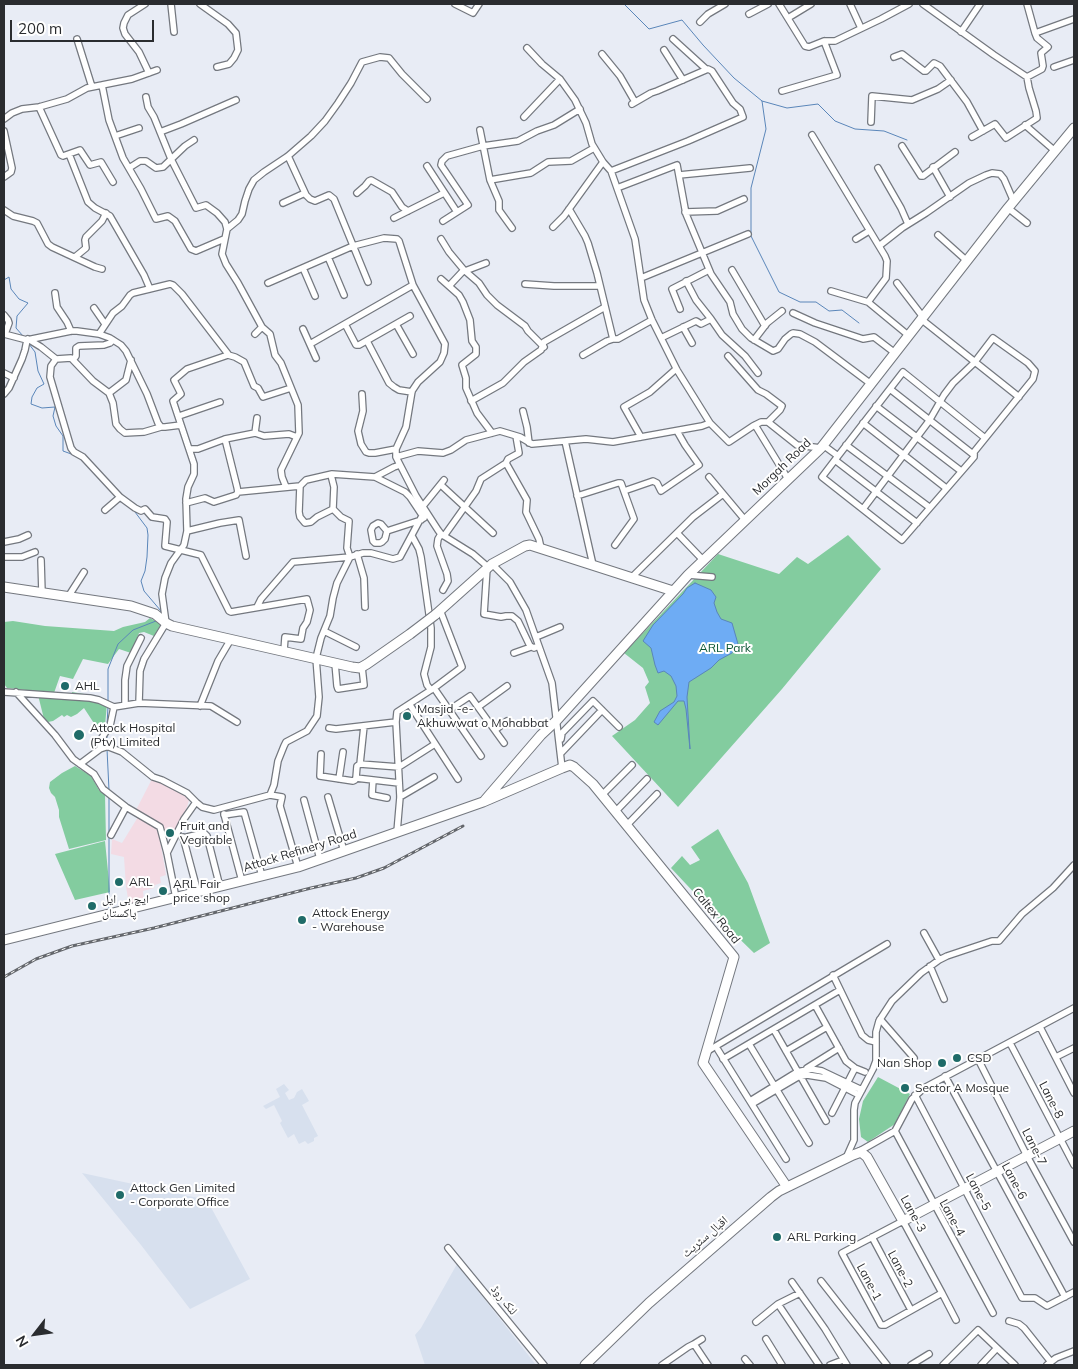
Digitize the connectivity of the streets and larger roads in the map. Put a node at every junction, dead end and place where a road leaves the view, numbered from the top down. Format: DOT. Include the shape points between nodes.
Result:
graph roads {
  1 [pos="145,4"];
  2 [pos="171,4"];
  3 [pos="200,4"];
  4 [pos="455,4"];
  5 [pos="479,4"];
  6 [pos="725,4"];
  7 [pos="768,4"];
  8 [pos="779,4"];
  9 [pos="811,4"];
  10 [pos="850,4"];
  11 [pos="909,4"];
  12 [pos="923,4"];
  13 [pos="980,4"];
  14 [pos="1027,4"];
  15 [pos="749,14"];
  16 [pos="788,18"];
  17 [pos="1074,19"];
  18 [pos="700,22"];
  19 [pos="861,28"];
  20 [pos="174,32"];
  21 [pos="961,32"];
  22 [pos="1038,32"];
  23 [pos="672,39"];
  24 [pos="77,40"];
  25 [pos="824,41"];
  26 [pos="527,48"];
  27 [pos="664,50"];
  28 [pos="602,54"];
  29 [pos="894,57"];
  30 [pos="1074,60"];
  31 [pos="217,67"];
  32 [pos="1054,67"];
  33 [pos="706,69"];
  34 [pos="157,70"];
  35 [pos="149,73"];
  36 [pos="1027,77"];
  37 [pos="560,79"];
  38 [pos="682,80"];
  39 [pos="951,80"];
  40 [pos="102,85"];
  41 [pos="92,87"];
  42 [pos="782,91"];
  43 [pos="146,97"];
  44 [pos="427,99"];
  45 [pos="236,100"];
  46 [pos="39,107"];
  47 [pos="580,109"];
  48 [pos="524,117"];
  49 [pos="4,119"];
  50 [pos="870,122"];
  51 [pos="1025,125"];
  52 [pos="139,128"];
  53 [pos="1074,128"];
  54 [pos="480,130"];
  55 [pos="983,130"];
  56 [pos="4,131"];
  57 [pos="160,132"];
  58 [pos="812,135"];
  59 [pos="115,136"];
  60 [pos="972,137"];
  61 [pos="194,140"];
  62 [pos="483,146"];
  63 [pos="902,146"];
  64 [pos="594,148"];
  65 [pos="1055,151"];
  66 [pos="955,152"];
  67 [pos="69,154"];
  68 [pos="288,156"];
  69 [pos="171,159"];
  70 [pos="603,162"];
  71 [pos="427,166"];
  72 [pos="933,167"];
  73 [pos="129,168"];
  74 [pos="750,168"];
  75 [pos="878,168"];
  76 [pos="611,171"];
  77 [pos="679,175"];
  78 [pos="4,177"];
  79 [pos="490,180"];
  80 [pos="113,182"];
  81 [pos="617,188"];
  82 [pos="305,193"];
  83 [pos="357,193"];
  84 [pos="444,193"];
  85 [pos="950,197"];
  86 [pos="744,199"];
  87 [pos="283,203"];
  88 [pos="1011,205"];
  89 [pos="570,209"];
  90 [pos="4,210"];
  91 [pos="408,211"];
  92 [pos="457,212"];
  93 [pos="685,212"];
  94 [pos="106,213"];
  95 [pos="394,218"];
  96 [pos="443,221"];
  97 [pos="1027,223"];
  98 [pos="908,224"];
  99 [pos="553,227"];
  100 [pos="512,228"];
  101 [pos="227,229"];
  102 [pos="869,231"];
  103 [pos="748,234"];
  104 [pos="938,235"];
  105 [pos="224,239"];
  106 [pos="856,239"];
  107 [pos="441,240"];
  108 [pos="353,246"];
  109 [pos="878,246"];
  110 [pos="702,252"];
  111 [pos="75,257"];
  112 [pos="328,257"];
  113 [pos="967,261"];
  114 [pos="486,263"];
  115 [pos="303,268"];
  116 [pos="102,269"];
  117 [pos="709,270"];
  118 [pos="732,270"];
  119 [pos="464,271"];
  120 [pos="641,278"];
  121 [pos="441,279"];
  122 [pos="368,282"];
  123 [pos="686,282"];
  124 [pos="268,283"];
  125 [pos="896,283"];
  126 [pos="525,284"];
  127 [pos="414,285"];
  128 [pos="449,286"];
  129 [pos="600,286"];
  130 [pos="150,289"];
  131 [pos="831,291"];
  132 [pos="55,293"];
  133 [pos="344,295"];
  134 [pos="315,296"];
  135 [pos="868,302"];
  136 [pos="605,307"];
  137 [pos="94,308"];
  138 [pos="680,309"];
  139 [pos="782,311"];
  140 [pos="793,313"];
  141 [pos="4,315"];
  142 [pos="410,316"];
  143 [pos="922,318"];
  144 [pos="712,319"];
  145 [pos="652,320"];
  146 [pos="105,324"];
  147 [pos="345,324"];
  148 [pos="396,324"];
  149 [pos="262,326"];
  150 [pos="765,326"];
  151 [pos="683,327"];
  152 [pos="303,329"];
  153 [pos="70,331"];
  154 [pos="4,334"];
  155 [pos="99,334"];
  156 [pos="254,334"];
  157 [pos="908,335"];
  158 [pos="661,338"];
  159 [pos="613,339"];
  160 [pos="28,340"];
  161 [pos="113,340"];
  162 [pos="754,340"];
  163 [pos="367,341"];
  164 [pos="692,343"];
  165 [pos="310,344"];
  166 [pos="544,346"];
  167 [pos="895,353"];
  168 [pos="413,354"];
  169 [pos="228,355"];
  170 [pos="583,355"];
  171 [pos="728,356"];
  172 [pos="316,358"];
  173 [pos="56,359"];
  174 [pos="74,360"];
  175 [pos="130,360"];
  176 [pos="974,362"];
  177 [pos="676,369"];
  178 [pos="4,373"];
  179 [pos="758,373"];
  180 [pos="14,378"];
  181 [pos="871,384"];
  182 [pos="291,388"];
  183 [pos="890,389"];
  184 [pos="412,392"];
  185 [pos="108,393"];
  186 [pos="4,394"];
  187 [pos="362,394"];
  188 [pos="1019,397"];
  189 [pos="471,401"];
  190 [pos="939,401"];
  191 [pos="220,402"];
  192 [pos="876,406"];
  193 [pos="523,411"];
  194 [pos="179,416"];
  195 [pos="257,418"];
  196 [pos="929,421"];
  197 [pos="768,422"];
  198 [pos="710,423"];
  199 [pos="864,423"];
  200 [pos="181,425"];
  201 [pos="755,425"];
  202 [pos="161,427"];
  203 [pos="676,430"];
  204 [pos="492,433"];
  205 [pos="255,434"];
  206 [pos="516,436"];
  207 [pos="297,437"];
  208 [pos="640,437"];
  209 [pos="916,437"];
  210 [pos="985,438"];
  211 [pos="225,439"];
  212 [pos="565,441"];
  213 [pos="529,443"];
  214 [pos="846,445"];
  215 [pos="822,446"];
  216 [pos="190,449"];
  217 [pos="396,449"];
  218 [pos="903,455"];
  219 [pos="974,455"];
  220 [pos="396,457"];
  221 [pos="837,458"];
  222 [pos="506,463"];
  223 [pos="400,465"];
  224 [pos="961,472"];
  225 [pos="331,475"];
  226 [pos="887,476"];
  227 [pos="375,477"];
  228 [pos="709,477"];
  229 [pos="788,479"];
  230 [pos="300,486"];
  231 [pos="286,487"];
  232 [pos="946,488"];
  233 [pos="624,491"];
  234 [pos="875,491"];
  235 [pos="238,492"];
  236 [pos="723,494"];
  237 [pos="578,496"];
  238 [pos="118,498"];
  239 [pos="186,503"];
  240 [pos="423,506"];
  241 [pos="464,507"];
  242 [pos="930,507"];
  243 [pos="333,509"];
  244 [pos="863,509"];
  245 [pos="105,510"];
  246 [pos="422,518"];
  247 [pos="745,520"];
  248 [pos="917,523"];
  249 [pos="434,525"];
  250 [pos="187,531"];
  251 [pos="387,531"];
  252 [pos="493,533"];
  253 [pos="677,533"];
  254 [pos="28,535"];
  255 [pos="442,535"];
  256 [pos="412,536"];
  257 [pos="4,542"];
  258 [pos="616,546"];
  259 [pos="541,548"];
  260 [pos="180,550"];
  261 [pos="35,552"];
  262 [pos="357,554"];
  263 [pos="4,556"];
  264 [pos="246,556"];
  265 [pos="350,557"];
  266 [pos="41,560"];
  267 [pos="703,560"];
  268 [pos="593,565"];
  269 [pos="489,566"];
  270 [pos="84,572"];
  271 [pos="688,575"];
  272 [pos="632,577"];
  273 [pos="712,577"];
  274 [pos="4,587"];
  275 [pos="443,590"];
  276 [pos="673,591"];
  277 [pos="42,593"];
  278 [pos="68,597"];
  279 [pos="257,607"];
  280 [pos="365,607"];
  281 [pos="438,613"];
  282 [pos="160,619"];
  283 [pos="560,627"];
  284 [pos="324,631"];
  285 [pos="536,637"];
  286 [pos="141,638"];
  287 [pos="230,639"];
  288 [pos="538,646"];
  289 [pos="356,647"];
  290 [pos="531,647"];
  291 [pos="284,651"];
  292 [pos="514,653"];
  293 [pos="316,658"];
  294 [pos="335,663"];
  295 [pos="362,667"];
  296 [pos="507,686"];
  297 [pos="432,689"];
  298 [pos="4,692"];
  299 [pos="16,692"];
  300 [pos="139,703"];
  301 [pos="110,705"];
  302 [pos="125,705"];
  303 [pos="410,705"];
  304 [pos="200,706"];
  305 [pos="478,707"];
  306 [pos="449,710"];
  307 [pos="602,710"];
  308 [pos="557,720"];
  309 [pos="507,721"];
  310 [pos="237,722"];
  311 [pos="396,722"];
  312 [pos="364,726"];
  313 [pos="619,727"];
  314 [pos="330,728"];
  315 [pos="495,730"];
  316 [pos="504,743"];
  317 [pos="435,744"];
  318 [pos="560,744"];
  319 [pos="105,748"];
  320 [pos="344,752"];
  321 [pos="561,752"];
  322 [pos="321,754"];
  323 [pos="481,756"];
  324 [pos="80,764"];
  325 [pos="360,764"];
  326 [pos="632,765"];
  327 [pos="398,767"];
  328 [pos="562,768"];
  329 [pos="434,777"];
  330 [pos="356,778"];
  331 [pos="339,779"];
  332 [pos="458,779"];
  333 [pos="647,779"];
  334 [pos="373,780"];
  335 [pos="399,783"];
  336 [pos="657,794"];
  337 [pos="270,795"];
  338 [pos="602,795"];
  339 [pos="328,797"];
  340 [pos="400,797"];
  341 [pos="387,798"];
  342 [pos="304,800"];
  343 [pos="196,802"];
  344 [pos="484,802"];
  345 [pos="126,807"];
  346 [pos="222,808"];
  347 [pos="616,811"];
  348 [pos="224,815"];
  349 [pos="627,825"];
  350 [pos="180,828"];
  351 [pos="398,832"];
  352 [pos="111,835"];
  353 [pos="183,838"];
  354 [pos="344,851"];
  355 [pos="167,853"];
  356 [pos="320,859"];
  357 [pos="1074,865"];
  358 [pos="298,867"];
  359 [pos="262,876"];
  360 [pos="242,882"];
  361 [pos="220,887"];
  362 [pos="198,892"];
  363 [pos="176,898"];
  364 [pos="924,933"];
  365 [pos="4,940"];
  366 [pos="887,944"];
  367 [pos="939,960"];
  368 [pos="930,966"];
  369 [pos="834,975"];
  370 [pos="840,990"];
  371 [pos="944,999"];
  372 [pos="815,1005"];
  373 [pos="1074,1008"];
  374 [pos="880,1019"];
  375 [pos="1040,1026"];
  376 [pos="827,1027"];
  377 [pos="774,1030"];
  378 [pos="876,1042"];
  379 [pos="1010,1042"];
  380 [pos="749,1044"];
  381 [pos="839,1048"];
  382 [pos="1074,1048"];
  383 [pos="718,1050"];
  384 [pos="786,1051"];
  385 [pos="706,1052"];
  386 [pos="1056,1057"];
  387 [pos="914,1058"];
  388 [pos="723,1059"];
  389 [pos="978,1059"];
  390 [pos="855,1068"];
  391 [pos="805,1070"];
  392 [pos="865,1072"];
  393 [pos="799,1074"];
  394 [pos="945,1076"];
  395 [pos="846,1085"];
  396 [pos="776,1088"];
  397 [pos="1074,1090"];
  398 [pos="860,1092"];
  399 [pos="915,1095"];
  400 [pos="751,1103"];
  401 [pos="832,1113"];
  402 [pos="826,1121"];
  403 [pos="895,1131"];
  404 [pos="1074,1131"];
  405 [pos="1060,1138"];
  406 [pos="809,1143"];
  407 [pos="858,1152"];
  408 [pos="1027,1156"];
  409 [pos="846,1158"];
  410 [pos="786,1159"];
  411 [pos="1074,1165"];
  412 [pos="998,1171"];
  413 [pos="787,1187"];
  414 [pos="965,1188"];
  415 [pos="934,1205"];
  416 [pos="903,1221"];
  417 [pos="872,1237"];
  418 [pos="1074,1242"];
  419 [pos="448,1248"];
  420 [pos="821,1281"];
  421 [pos="792,1282"];
  422 [pos="942,1292"];
  423 [pos="1074,1292"];
  424 [pos="800,1293"];
  425 [pos="1065,1296"];
  426 [pos="778,1304"];
  427 [pos="911,1310"];
  428 [pos="993,1313"];
  429 [pos="956,1320"];
  430 [pos="1009,1321"];
  431 [pos="756,1322"];
  432 [pos="702,1339"];
  433 [pos="766,1339"];
  434 [pos="694,1344"];
  435 [pos="998,1348"];
  436 [pos="1074,1351"];
  437 [pos="929,1354"];
  438 [pos="745,1359"];
  439 [pos="845,1363"];
  440 [pos="1049,1364"];
  441 [pos="544,1365"];
  442 [pos="585,1365"];
  443 [pos="662,1365"];
  444 [pos="708,1365"];
  445 [pos="750,1365"];
  446 [pos="782,1365"];
  447 [pos="819,1365"];
  448 [pos="830,1365"];
  449 [pos="887,1365"];
  450 [pos="911,1365"];
  451 [pos="943,1365"];
  452 [pos="980,1365"];
  453 [pos="1015,1365"];
  1 -- 35 [label="street" via="128,15 123,28"];
  2 -- 20 [label="street"];
  3 -- 31 [label="street" via="236,33 238,50 234,58 229,64"];
  4 -- 5 [label="street" via="473,13"];
  6 -- 18 [label="street"];
  7 -- 15 [label="street"];
  8 -- 16 [label="street"];
  9 -- 16 [label="street"];
  10 -- 19 [label="street"];
  11 -- 19 [label="street"];
  12 -- 21 [label="street"];
  13 -- 21 [label="street"];
  14 -- 36 [label="street" via="1035,34 1048,47 1041,53 1042,69"];
  16 -- 25 [label="street" via="805,46"];
  17 -- 22 [label="street"];
  19 -- 25 [label="street" via="835,41"];
  21 -- 36 [label="street"];
  23 -- 33 [label="street"];
  24 -- 41 [label="street"];
  25 -- 42 [label="street" via="837,75"];
  26 -- 37 [label="street"];
  27 -- 38 [label="street"];
  28 -- 38 [label="street" via="620,76 633,103"];
  29 -- 39 [label="street" via="902,54 924,71 934,63"];
  30 -- 32 [label="street"];
  33 -- 38 [label="street"];
  33 -- 76 [label="street" via="712,71 744,117"];
  34 -- 35 [label="street"];
  35 -- 40 [label="street"];
  36 -- 51 [label="street" via="1038,116"];
  37 -- 47 [label="street"];
  37 -- 48 [label="street"];
  39 -- 50 [label="street" via="912,100 872,96"];
  39 -- 55 [label="street"];
  40 -- 41 [label="street"];
  40 -- 59 [label="street"];
  41 -- 46 [label="street"];
  43 -- 57 [label="street"];
  44 -- 68 [label="street" via="389,58 362,62 325,121"];
  45 -- 57 [label="street"];
  46 -- 49 [label="street" via="22,109"];
  46 -- 67 [label="street" via="61,155"];
  47 -- 62 [label="street" via="518,141"];
  47 -- 64 [label="street"];
  51 -- 55 [label="street" via="1006,138 996,124"];
  51 -- 65 [label="street"];
  52 -- 59 [label="street"];
  53 -- 65 [label="street, Morgah Road"];
  54 -- 62 [label="street"];
  55 -- 60 [label="street"];
  56 -- 78 [label="street" via="12,168"];
  57 -- 69 [label="street"];
  58 -- 102 [label="street"];
  59 -- 73 [label="street"];
  61 -- 69 [label="street"];
  62 -- 79 [label="street"];
  62 -- 92 [label="street" via="447,156 441,163 468,205"];
  63 -- 72 [label="street" via="921,176"];
  64 -- 70 [label="street"];
  64 -- 79 [label="street" via="571,161 548,162 531,173"];
  65 -- 88 [label="street, Morgah Road"];
  66 -- 72 [label="street"];
  67 -- 80 [label="street" via="80,150 90,165 100,162"];
  67 -- 94 [label="street" via="88,202"];
  68 -- 82 [label="street"];
  68 -- 101 [label="street" via="254,180 242,214"];
  69 -- 73 [label="street" via="163,167 156,168 140,161"];
  69 -- 101 [label="street" via="196,208 206,205 217,212"];
  70 -- 76 [label="street"];
  70 -- 89 [label="street"];
  71 -- 84 [label="street"];
  72 -- 85 [label="street"];
  73 -- 105 [label="street" via="156,219 168,216 175,221 191,249 196,251"];
  74 -- 77 [label="street"];
  75 -- 98 [label="street"];
  76 -- 81 [label="street"];
  77 -- 81 [label="street" via="677,165"];
  77 -- 93 [label="street"];
  79 -- 100 [label="street" via="500,210"];
  81 -- 120 [label="street" via="635,239"];
  82 -- 87 [label="street"];
  82 -- 108 [label="street" via="315,200 332,196"];
  83 -- 91 [label="street" via="371,180 392,192"];
  84 -- 91 [label="street"];
  84 -- 92 [label="street"];
  85 -- 88 [label="street" via="976,179 992,173 1000,174"];
  85 -- 98 [label="street"];
  86 -- 93 [label="street" via="716,211"];
  88 -- 97 [label="street"];
  88 -- 113 [label="street, Morgah Road"];
  89 -- 99 [label="street"];
  89 -- 129 [label="street" via="585,236"];
  90 -- 111 [label="street" via="13,216 34,221 40,226 48,244"];
  91 -- 95 [label="street"];
  92 -- 96 [label="street"];
  93 -- 110 [label="street"];
  94 -- 111 [label="street" via="86,237 86,248"];
  94 -- 130 [label="street" via="113,220"];
  98 -- 109 [label="street"];
  101 -- 105 [label="street"];
  102 -- 106 [label="street"];
  102 -- 109 [label="street"];
  103 -- 110 [label="street"];
  104 -- 113 [label="street"];
  105 -- 149 [label="street" via="222,254 226,264"];
  107 -- 119 [label="street"];
  108 -- 112 [label="street"];
  108 -- 122 [label="street"];
  108 -- 127 [label="street" via="384,238 397,239"];
  109 -- 135 [label="street" via="887,261 886,278"];
  110 -- 117 [label="street"];
  110 -- 120 [label="street"];
  111 -- 116 [label="street"];
  112 -- 115 [label="street"];
  112 -- 133 [label="street"];
  113 -- 143 [label="street, Morgah Road"];
  114 -- 119 [label="street"];
  115 -- 124 [label="street"];
  115 -- 134 [label="street"];
  117 -- 123 [label="street"];
  117 -- 162 [label="street" via="730,302 742,329"];
  118 -- 150 [label="street"];
  119 -- 128 [label="street"];
  119 -- 166 [label="street"];
  120 -- 145 [label="street" via="644,300"];
  121 -- 128 [label="street"];
  123 -- 138 [label="street" via="672,289"];
  123 -- 144 [label="street"];
  125 -- 143 [label="street"];
  126 -- 129 [label="street"];
  127 -- 147 [label="street"];
  127 -- 184 [label="street" via="445,344 440,362"];
  128 -- 189 [label="street" via="463,302 476,347 476,354 462,365"];
  129 -- 136 [label="street"];
  130 -- 146 [label="street" via="130,295"];
  130 -- 169 [label="street" via="173,285"];
  131 -- 135 [label="street"];
  132 -- 153 [label="street" via="57,307"];
  135 -- 157 [label="street"];
  136 -- 159 [label="street"];
  136 -- 166 [label="street" via="544,342"];
  137 -- 146 [label="street"];
  139 -- 150 [label="street"];
  140 -- 167 [label="street" via="863,339 874,337"];
  141 -- 154 [label="street" via="9,323"];
  142 -- 148 [label="street"];
  143 -- 157 [label="street, Morgah Road"];
  143 -- 176 [label="street"];
  144 -- 151 [label="street"];
  144 -- 179 [label="street"];
  145 -- 158 [label="street"];
  145 -- 159 [label="street"];
  146 -- 155 [label="street"];
  147 -- 163 [label="street" via="356,345"];
  147 -- 165 [label="street"];
  148 -- 163 [label="street"];
  148 -- 168 [label="street"];
  149 -- 156 [label="street"];
  149 -- 182 [label="street" via="270,334 275,355"];
  150 -- 162 [label="street"];
  151 -- 158 [label="street"];
  151 -- 164 [label="street"];
  152 -- 165 [label="street"];
  153 -- 155 [label="street"];
  153 -- 160 [label="street"];
  154 -- 160 [label="street"];
  155 -- 161 [label="street"];
  157 -- 167 [label="street, Morgah Road"];
  158 -- 177 [label="street"];
  159 -- 170 [label="street"];
  160 -- 173 [label="street"];
  160 -- 180 [label="street"];
  161 -- 174 [label="street" via="104,345 80,345 76,348"];
  161 -- 175 [label="street" via="121,345"];
  162 -- 181 [label="street" via="773,351 791,334 800,334"];
  163 -- 184 [label="street" via="389,383 399,390"];
  165 -- 172 [label="street"];
  166 -- 189 [label="street" via="498,386"];
  167 -- 181 [label="street, Morgah Road"];
  169 -- 182 [label="street" via="244,362 254,386 263,397"];
  169 -- 194 [label="street" via="187,369 174,379 181,394 173,401"];
  171 -- 197 [label="street" via="758,390 782,406"];
  173 -- 174 [label="street"];
  173 -- 238 [label="street" via="51,366 50,377 71,448 83,456"];
  174 -- 185 [label="street" via="92,381"];
  175 -- 185 [label="street" via="126,380"];
  175 -- 202 [label="street"];
  176 -- 188 [label="street"];
  176 -- 188 [label="street" via="993,338 1028,363 1035,371 1033,379"];
  176 -- 190 [label="street"];
  177 -- 198 [label="street"];
  177 -- 208 [label="street" via="650,392 624,407"];
  178 -- 180 [label="street"];
  180 -- 186 [label="street"];
  181 -- 215 [label="street, Morgah Road"];
  182 -- 207 [label="street" via="298,405"];
  183 -- 190 [label="street" via="903,372"];
  183 -- 192 [label="street"];
  183 -- 196 [label="street"];
  184 -- 217 [label="street" via="406,427"];
  185 -- 202 [label="street" via="116,424 125,433"];
  187 -- 217 [label="street" via="363,411 358,431 360,444 369,453"];
  188 -- 210 [label="street"];
  189 -- 204 [label="street"];
  190 -- 196 [label="street"];
  190 -- 210 [label="street"];
  191 -- 194 [label="street"];
  192 -- 199 [label="street"];
  192 -- 209 [label="street"];
  193 -- 213 [label="street"];
  194 -- 200 [label="street"];
  195 -- 205 [label="street"];
  196 -- 209 [label="street"];
  196 -- 219 [label="street"];
  197 -- 201 [label="street"];
  197 -- 215 [label="street" via="797,445"];
  198 -- 201 [label="street" via="729,442"];
  198 -- 203 [label="street"];
  199 -- 214 [label="street"];
  199 -- 218 [label="street"];
  200 -- 202 [label="street"];
  200 -- 216 [label="street"];
  201 -- 229 [label="street"];
  203 -- 208 [label="street"];
  203 -- 233 [label="street" via="699,465 661,491 653,481"];
  204 -- 206 [label="street" via="500,431"];
  204 -- 220 [label="street" via="466,440 451,450 418,451"];
  205 -- 207 [label="street"];
  205 -- 211 [label="street"];
  206 -- 213 [label="street"];
  206 -- 222 [label="street" via="519,453"];
  207 -- 231 [label="street" via="281,470"];
  208 -- 212 [label="street" via="613,442"];
  209 -- 218 [label="street"];
  209 -- 224 [label="street"];
  210 -- 219 [label="street"];
  211 -- 216 [label="street"];
  211 -- 235 [label="street"];
  212 -- 213 [label="street"];
  212 -- 237 [label="street"];
  214 -- 221 [label="street"];
  214 -- 226 [label="street"];
  215 -- 221 [label="street"];
  215 -- 229 [label="street, Morgah Road"];
  216 -- 239 [label="street" via="194,474"];
  217 -- 220 [label="street"];
  218 -- 226 [label="street"];
  218 -- 232 [label="street"];
  219 -- 224 [label="street"];
  220 -- 223 [label="street"];
  221 -- 234 [label="street"];
  221 -- 244 [label="street" via="822,477"];
  222 -- 241 [label="street" via="481,479"];
  222 -- 259 [label="street" via="527,500 526,512"];
  223 -- 227 [label="street"];
  223 -- 240 [label="street"];
  224 -- 232 [label="street"];
  225 -- 227 [label="street"];
  225 -- 230 [label="street" via="306,480"];
  225 -- 243 [label="street"];
  226 -- 234 [label="street"];
  226 -- 242 [label="street"];
  227 -- 246 [label="street" via="405,492"];
  228 -- 236 [label="street"];
  229 -- 247 [label="street, Morgah Road"];
  230 -- 231 [label="street"];
  230 -- 243 [label="street" via="299,512 305,523"];
  231 -- 235 [label="street"];
  232 -- 242 [label="street"];
  233 -- 237 [label="street" via="618,483"];
  233 -- 258 [label="street" via="634,519"];
  234 -- 244 [label="street"];
  234 -- 248 [label="street"];
  235 -- 239 [label="street" via="217,501 205,498"];
  236 -- 247 [label="street"];
  236 -- 253 [label="street"];
  237 -- 268 [label="street"];
  238 -- 245 [label="street"];
  238 -- 260 [label="street" via="134,508 145,510 152,517 165,519 165,546"];
  239 -- 250 [label="street"];
  240 -- 241 [label="street" via="442,482"];
  240 -- 249 [label="street"];
  241 -- 252 [label="street"];
  241 -- 255 [label="street"];
  242 -- 248 [label="street"];
  243 -- 265 [label="street" via="349,522 347,548"];
  244 -- 248 [label="street" via="902,540"];
  246 -- 249 [label="street"];
  246 -- 251 [label="street"];
  246 -- 256 [label="street"];
  247 -- 267 [label="street, Morgah Road"];
  249 -- 255 [label="street"];
  250 -- 260 [label="street"];
  250 -- 264 [label="street" via="239,520"];
  253 -- 267 [label="street"];
  253 -- 272 [label="street"];
  254 -- 257 [label="street"];
  255 -- 269 [label="street"];
  255 -- 275 [label="street" via="437,546 448,581"];
  256 -- 262 [label="street" via="398,558"];
  256 -- 297 [label="street" via="421,557 431,628 431,647 424,674 426,684"];
  259 -- 268 [label="street"];
  259 -- 269 [label="street" via="525,546"];
  260 -- 279 [label="street" via="201,554 229,611"];
  260 -- 282 [label="street" via="165,578"];
  261 -- 263 [label="street" via="22,557"];
  262 -- 265 [label="street"];
  262 -- 280 [label="street" via="364,578"];
  265 -- 279 [label="street" via="293,562"];
  265 -- 284 [label="street" via="337,583"];
  266 -- 277 [label="street"];
  267 -- 271 [label="street, Morgah Road"];
  268 -- 272 [label="street"];
  269 -- 281 [label="street"];
  269 -- 285 [label="street" via="510,582"];
  269 -- 290 [label="street" via="484,614 512,616 518,621"];
  270 -- 278 [label="street"];
  271 -- 273 [label="street"];
  271 -- 276 [label="street, Morgah Road"];
  272 -- 276 [label="street"];
  274 -- 277 [label="street"];
  276 -- 308 [label="street, Morgah Road"];
  277 -- 278 [label="street"];
  278 -- 282 [label="street" via="131,606"];
  279 -- 291 [label="street" via="307,599 310,610 301,639 285,638"];
  281 -- 295 [label="street, bridge"];
  281 -- 297 [label="street" via="462,667"];
  282 -- 287 [label="street" via="172,626"];
  282 -- 300 [label="street" via="140,671"];
  283 -- 285 [label="street"];
  284 -- 289 [label="street"];
  284 -- 293 [label="street"];
  285 -- 288 [label="street"];
  286 -- 302 [label="street" via="127,666"];
  287 -- 291 [label="street"];
  287 -- 304 [label="street"];
  288 -- 290 [label="street"];
  288 -- 308 [label="street" via="552,683"];
  290 -- 292 [label="street"];
  291 -- 293 [label="street"];
  293 -- 294 [label="street"];
  293 -- 337 [label="street" via="317,716 307,731 284,746"];
  294 -- 295 [label="street"];
  294 -- 295 [label="street" via="338,689 364,685"];
  296 -- 305 [label="street"];
  297 -- 303 [label="street"];
  297 -- 306 [label="street"];
  298 -- 299 [label="street"];
  299 -- 301 [label="street" via="90,698"];
  299 -- 324 [label="street"];
  300 -- 302 [label="street"];
  300 -- 304 [label="street"];
  301 -- 302 [label="street"];
  301 -- 319 [label="street" via="110,726 102,739"];
  303 -- 311 [label="street" via="397,712"];
  303 -- 317 [label="street"];
  304 -- 310 [label="street" via="215,707"];
  305 -- 306 [label="street" via="470,696"];
  305 -- 315 [label="street"];
  306 -- 323 [label="street"];
  307 -- 313 [label="street"];
  307 -- 318 [label="street" via="593,701 562,733"];
  307 -- 321 [label="street"];
  308 -- 318 [label="street"];
  308 -- 344 [label="street, Morgah Road"];
  309 -- 315 [label="street"];
  311 -- 312 [label="street"];
  311 -- 327 [label="street"];
  312 -- 314 [label="street"];
  312 -- 325 [label="street"];
  315 -- 316 [label="street"];
  317 -- 327 [label="street"];
  317 -- 332 [label="street"];
  318 -- 321 [label="street"];
  319 -- 324 [label="street"];
  319 -- 343 [label="street" via="122,752 153,777 187,793"];
  320 -- 331 [label="street"];
  321 -- 328 [label="street"];
  322 -- 331 [label="street" via="320,776"];
  324 -- 345 [label="street"];
  325 -- 327 [label="street"];
  325 -- 330 [label="street"];
  326 -- 338 [label="street"];
  327 -- 335 [label="street"];
  328 -- 338 [label="street, Caltex Road" via="574,767"];
  328 -- 344 [label="street"];
  329 -- 340 [label="street"];
  330 -- 331 [label="street" via="353,781"];
  330 -- 334 [label="street"];
  333 -- 347 [label="street"];
  334 -- 335 [label="street"];
  334 -- 341 [label="street" via="372,795"];
  335 -- 340 [label="street"];
  336 -- 349 [label="street"];
  337 -- 346 [label="street"];
  337 -- 358 [label="street" via="282,796 280,806"];
  338 -- 347 [label="street, Caltex Road"];
  339 -- 354 [label="street"];
  340 -- 351 [label="street"];
  342 -- 356 [label="street"];
  343 -- 346 [label="street" via="214,810"];
  343 -- 350 [label="street"];
  344 -- 351 [label="street, Attock Refinery Road"];
  345 -- 352 [label="street"];
  345 -- 355 [label="street" via="160,827"];
  346 -- 348 [label="street"];
  347 -- 349 [label="street, Caltex Road"];
  348 -- 359 [label="street" via="244,812"];
  348 -- 360 [label="street"];
  349 -- 385 [label="street, Caltex Road" via="734,957"];
  350 -- 353 [label="street"];
  350 -- 355 [label="street"];
  351 -- 354 [label="street, Attock Refinery Road"];
  353 -- 361 [label="street" via="204,833 207,836"];
  353 -- 362 [label="street"];
  354 -- 356 [label="street, Attock Refinery Road"];
  355 -- 363 [label="street"];
  356 -- 358 [label="street, Attock Refinery Road"];
  357 -- 367 [label="street" via="1022,914 999,941"];
  358 -- 359 [label="street, Attock Refinery Road"];
  359 -- 360 [label="street, Attock Refinery Road"];
  360 -- 361 [label="street, Attock Refinery Road"];
  361 -- 362 [label="street, Attock Refinery Road"];
  362 -- 363 [label="street, Attock Refinery Road"];
  363 -- 365 [label="street, Attock Refinery Road"];
  364 -- 367 [label="street"];
  366 -- 369 [label="street"];
  367 -- 368 [label="street"];
  368 -- 371 [label="street"];
  368 -- 374 [label="street" via="892,1001"];
  369 -- 370 [label="street"];
  369 -- 385 [label="street"];
  370 -- 372 [label="street"];
  370 -- 378 [label="street" via="862,1035"];
  372 -- 376 [label="street"];
  372 -- 377 [label="street"];
  373 -- 375 [label="street"];
  374 -- 378 [label="street"];
  374 -- 387 [label="street"];
  375 -- 379 [label="street"];
  375 -- 386 [label="street"];
  376 -- 381 [label="street"];
  376 -- 384 [label="street"];
  377 -- 380 [label="street"];
  377 -- 384 [label="street"];
  378 -- 398 [label="street" via="876,1061"];
  379 -- 389 [label="street"];
  379 -- 405 [label="street, Lane-8"];
  380 -- 388 [label="street"];
  380 -- 396 [label="street"];
  381 -- 390 [label="street" via="846,1061"];
  381 -- 391 [label="street"];
  382 -- 386 [label="street"];
  383 -- 388 [label="street"];
  384 -- 393 [label="street"];
  385 -- 413 [label="street, Caltex Road" via="703,1063"];
  386 -- 397 [label="street"];
  388 -- 400 [label="street"];
  389 -- 394 [label="street"];
  389 -- 408 [label="street, Lane-7"];
  390 -- 392 [label="street"];
  390 -- 395 [label="street"];
  391 -- 393 [label="street"];
  391 -- 395 [label="street" via="817,1069"];
  393 -- 395 [label="street" via="821,1076"];
  393 -- 396 [label="street"];
  393 -- 402 [label="street"];
  394 -- 399 [label="street"];
  394 -- 412 [label="street, Lane-6"];
  395 -- 398 [label="street"];
  395 -- 401 [label="street"];
  396 -- 400 [label="street"];
  396 -- 406 [label="street"];
  398 -- 409 [label="street" via="854,1110 854,1140"];
  399 -- 403 [label="street"];
  399 -- 414 [label="street, Lane-5"];
  400 -- 410 [label="street"];
  403 -- 407 [label="street"];
  403 -- 415 [label="street, Lane-4"];
  404 -- 405 [label="street"];
  405 -- 408 [label="street"];
  405 -- 411 [label="street, Lane-8"];
  407 -- 409 [label="street, اقبال سٹریٹ"];
  407 -- 416 [label="street, Lane-3" via="867,1157"];
  408 -- 412 [label="street"];
  408 -- 418 [label="street, Lane-7"];
  409 -- 413 [label="street, اقبال سٹریٹ"];
  412 -- 414 [label="street"];
  412 -- 425 [label="street, Lane-6"];
  413 -- 442 [label="street, اقبال سٹریٹ" via="703,1255"];
  414 -- 415 [label="street"];
  414 -- 425 [label="street, Lane-5" via="1022,1298 1035,1298 1047,1306"];
  415 -- 416 [label="street"];
  415 -- 428 [label="street, Lane-4"];
  416 -- 417 [label="street"];
  416 -- 422 [label="street, Lane-3"];
  417 -- 427 [label="street, Lane-2"];
  417 -- 427 [label="street, Lane-1" via="842,1253 878,1321 885,1325"];
  419 -- 441 [label="street, لنک روڈ"];
  420 -- 449 [label="street"];
  421 -- 424 [label="street"];
  422 -- 427 [label="street"];
  422 -- 429 [label="street, Lane-3"];
  423 -- 425 [label="street"];
  424 -- 426 [label="street"];
  424 -- 439 [label="street"];
  426 -- 431 [label="street"];
  426 -- 447 [label="street"];
  430 -- 440 [label="street" via="1024,1328"];
  432 -- 434 [label="street"];
  433 -- 446 [label="street"];
  434 -- 443 [label="street"];
  434 -- 444 [label="street"];
  435 -- 451 [label="street" via="978,1330"];
  435 -- 452 [label="street"];
  435 -- 453 [label="street"];
  436 -- 440 [label="street"];
  437 -- 450 [label="street"];
  438 -- 445 [label="street"];
  439 -- 448 [label="street"];
}
